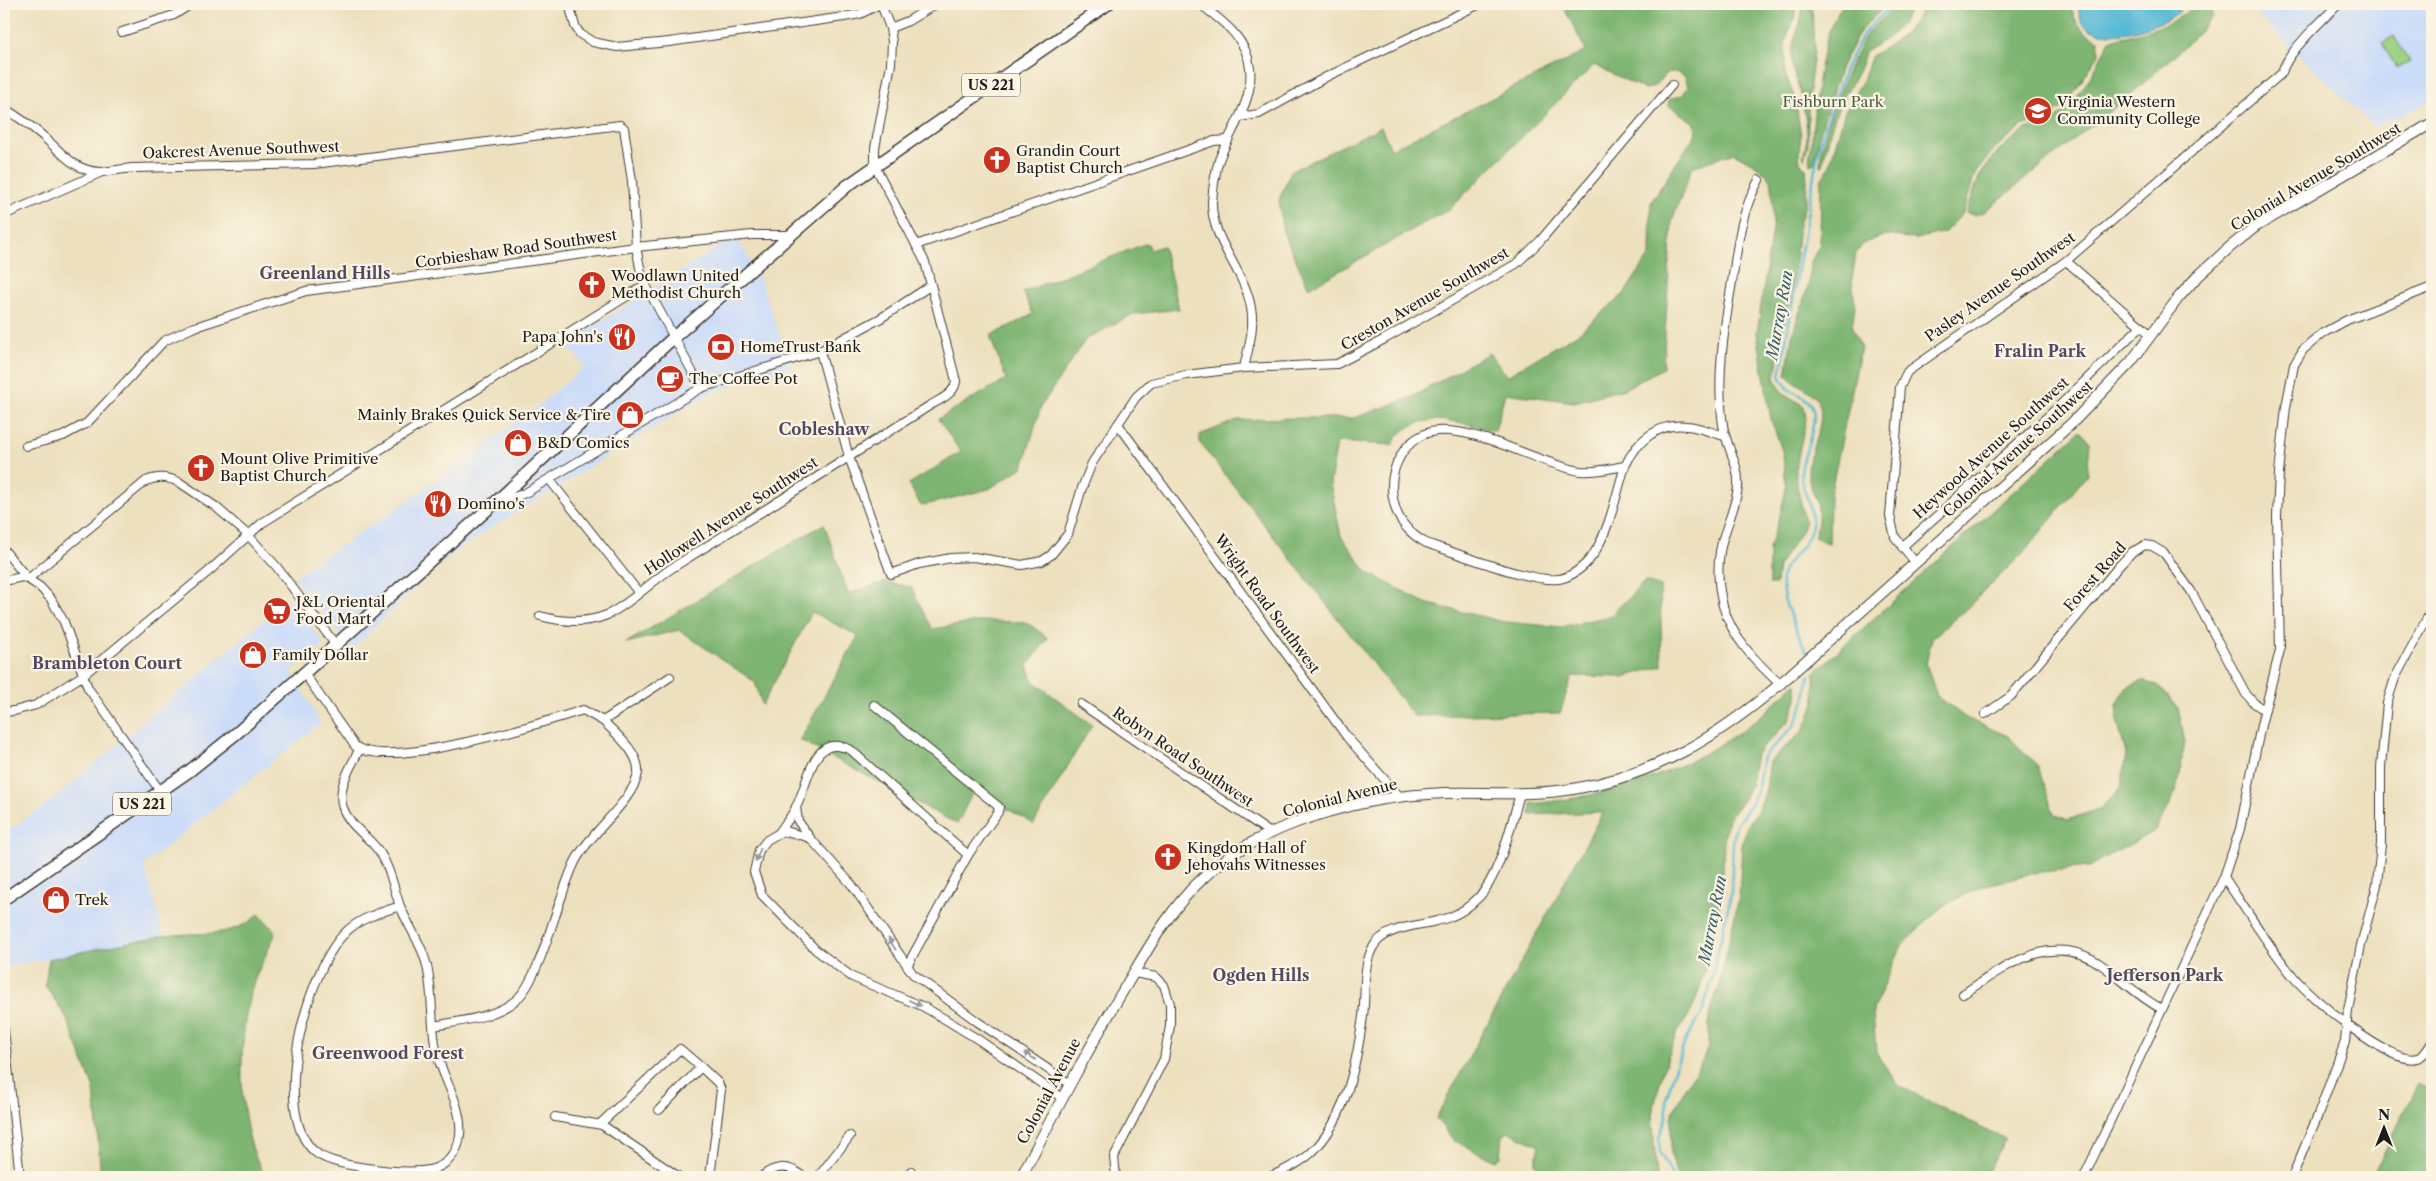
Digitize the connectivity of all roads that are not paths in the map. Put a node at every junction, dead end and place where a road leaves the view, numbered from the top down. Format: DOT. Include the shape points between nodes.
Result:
graph roads {
  1 [pos="191,4"];
  2 [pos="569,4"];
  3 [pos="880,4"];
  4 [pos="935,4"];
  5 [pos="1106,4"];
  6 [pos="1200,4"];
  7 [pos="1480,4"];
  8 [pos="2340,4"];
  9 [pos="890,28"];
  10 [pos="122,32"];
  11 [pos="1672,85"];
  12 [pos="4,108"];
  13 [pos="1240,117"];
  14 [pos="2432,123"];
  15 [pos="1228,140"];
  16 [pos="875,166"];
  17 [pos="102,172"];
  18 [pos="1759,180"];
  19 [pos="4,215"];
  20 [pos="789,235"];
  21 [pos="916,245"];
  22 [pos="636,247"];
  23 [pos="2066,261"];
  24 [pos="645,285"];
  25 [pos="930,286"];
  26 [pos="2432,287"];
  27 [pos="2141,326"];
  28 [pos="2151,335"];
  29 [pos="673,338"];
  30 [pos="820,351"];
  31 [pos="1244,368"];
  32 [pos="702,388"];
  33 [pos="1118,424"];
  34 [pos="1725,436"];
  35 [pos="26,446"];
  36 [pos="849,457"];
  37 [pos="1625,466"];
  38 [pos="549,479"];
  39 [pos="497,501"];
  40 [pos="248,535"];
  41 [pos="1902,547"];
  42 [pos="4,550"];
  43 [pos="1915,562"];
  44 [pos="28,578"];
  45 [pos="4,581"];
  46 [pos="639,593"];
  47 [pos="2432,609"];
  48 [pos="540,616"];
  49 [pos="335,644"];
  50 [pos="304,673"];
  51 [pos="82,676"];
  52 [pos="670,677"];
  53 [pos="1780,684"];
  54 [pos="1081,704"];
  55 [pos="874,705"];
  56 [pos="2264,710"];
  57 [pos="4,712"];
  58 [pos="1985,714"];
  59 [pos="603,721"];
  60 [pos="359,750"];
  61 [pos="1609,781"];
  62 [pos="160,791"];
  63 [pos="1520,794"];
  64 [pos="1400,797"];
  65 [pos="796,807"];
  66 [pos="1269,832"];
  67 [pos="779,834"];
  68 [pos="810,838"];
  69 [pos="968,855"];
  70 [pos="2224,877"];
  71 [pos="4,899"];
  72 [pos="400,906"];
  73 [pos="907,966"];
  74 [pos="1134,973"];
  75 [pos="1963,994"];
  76 [pos="2162,1009"];
  77 [pos="433,1026"];
  78 [pos="2347,1026"];
  79 [pos="4,1030"];
  80 [pos="2432,1042"];
  81 [pos="700,1067"];
  82 [pos="1070,1084"];
  83 [pos="1062,1098"];
  84 [pos="659,1110"];
  85 [pos="555,1117"];
  86 [pos="600,1124"];
  87 [pos="850,1136"];
  88 [pos="20,1177"];
  89 [pos="679,1177"];
  90 [pos="710,1177"];
  91 [pos="761,1177"];
  92 [pos="803,1177"];
  93 [pos="818,1177"];
  94 [pos="1021,1177"];
  95 [pos="1116,1177"];
  96 [pos="1270,1177"];
  97 [pos="2084,1177"];
  98 [pos="2292,1177"];
  1 -- 10 [label="street" via="174,15"];
  2 -- 3 [label="street" via="575,26 587,40 604,46 625,47 844,17 860,14"];
  3 -- 9 [label="street"];
  4 -- 9 [label="street"];
  5 -- 16 [label="main road, US 221"];
  6 -- 13 [label="street" via="1238,38 1248,57 1250,80"];
  7 -- 13 [label="street" via="1326,77 1259,114"];
  8 -- 23 [label="street, Pasley Avenue Southwest" via="2293,55 2282,73"];
  9 -- 16 [label="street" via="891,64 875,148"];
  11 -- 31 [label="street, Creston Avenue Southwest" via="1540,241 1516,264 1337,364"];
  12 -- 17 [label="street" via="44,137 72,163"];
  13 -- 15 [label="street"];
  14 -- 28 [label="main road, Colonial Avenue Southwest" via="2256,227 2230,246 2196,278"];
  15 -- 21 [label="street" via="1214,141"];
  15 -- 31 [label="street" via="1217,168 1212,204 1217,230 1251,307 1252,326"];
  16 -- 20 [label="main road, US 221"];
  16 -- 21 [label="street, Hollowell Avenue Southwest"];
  17 -- 19 [label="street, Oakcrest Avenue Southwest"];
  17 -- 22 [label="street, Oakcrest Avenue Southwest" via="314,164 620,125 624,128 632,181"];
  18 -- 34 [label="street" via="1739,229 1724,330 1721,362"];
  20 -- 22 [label="street, Corbieshaw Road Southwest" via="752,235"];
  20 -- 29 [label="main road, US 221"];
  21 -- 25 [label="street, Hollowell Avenue Southwest" via="925,262"];
  22 -- 24 [label="street"];
  22 -- 35 [label="street, Corbieshaw Road Southwest" via="306,291 200,325 155,348 87,423 62,436"];
  23 -- 27 [label="street"];
  23 -- 41 [label="street, Pasley Avenue Southwest" via="1914,365 1903,379 1890,502 1891,527"];
  24 -- 29 [label="street"];
  24 -- 40 [label="street" via="262,523"];
  25 -- 30 [label="street" via="881,318"];
  25 -- 36 [label="street, Hollowell Avenue Southwest" via="956,381 953,391"];
  26 -- 56 [label="street" via="2338,324 2310,343 2294,365 2279,473 2280,650"];
  27 -- 28 [label="street"];
  27 -- 41 [label="street, Heywood Avenue Southwest" via="2056,409"];
  28 -- 43 [label="main road, Colonial Avenue Southwest" via="2111,384 2072,423"];
  29 -- 32 [label="street"];
  29 -- 39 [label="main road, US 221"];
  30 -- 32 [label="street"];
  30 -- 36 [label="street"];
  31 -- 33 [label="street, Creston Avenue Southwest" via="1186,374 1151,383 1136,397"];
  32 -- 38 [label="street"];
  33 -- 36 [label="street, Creston Avenue Southwest" via="1089,470 1068,534 1051,555 1042,561 1022,565 974,557 951,558 891,574"];
  33 -- 64 [label="street, Wright Road Southwest" via="1347,737"];
  34 -- 37 [label="street" via="1687,426 1668,426 1645,438"];
  34 -- 53 [label="street" via="1735,463 1738,486 1719,558 1723,606 1742,644"];
  36 -- 46 [label="street, Hollowell Avenue Southwest" via="672,568"];
  37 -- 37 [label="street" via="1604,534 1592,557 1566,577 1537,579 1426,543 1404,525 1392,495 1394,472 1402,454 1410,444 1430,433 1461,433 1583,471"];
  38 -- 39 [label="street" via="516,497"];
  38 -- 46 [label="street"];
  39 -- 49 [label="main road, US 221"];
  40 -- 44 [label="street" via="216,507 170,478 154,478 127,496"];
  40 -- 49 [label="street" via="276,566"];
  40 -- 51 [label="street"];
  41 -- 43 [label="street, Pasley Avenue Southwest"];
  42 -- 44 [label="street"];
  43 -- 53 [label="main road, Colonial Avenue Southwest"];
  44 -- 45 [label="street"];
  44 -- 51 [label="street" via="40,586 58,610"];
  46 -- 48 [label="street, Hollowell Avenue Southwest" via="617,609 593,619 564,621"];
  47 -- 78 [label="street" via="2395,678 2387,703 2381,767 2380,864"];
  49 -- 50 [label="main road, US 221"];
  50 -- 60 [label="street"];
  50 -- 62 [label="main road, US 221" via="215,750"];
  51 -- 57 [label="street" via="36,705"];
  51 -- 62 [label="street"];
  52 -- 59 [label="street"];
  53 -- 61 [label="main road, Colonial Avenue Southwest" via="1735,721 1688,750"];
  54 -- 66 [label="street, Robyn Road Southwest"];
  55 -- 69 [label="street" via="999,806"];
  56 -- 58 [label="street, Forest Road" via="2246,694 2191,591 2170,559 2159,548 2145,545 2132,552 2119,566 2011,696"];
  56 -- 70 [label="street" via="2240,829"];
  59 -- 60 [label="street" via="583,710 523,728 420,751 385,753"];
  59 -- 77 [label="street" via="632,753 638,772 630,792 596,830 576,860 528,984 507,1006"];
  60 -- 72 [label="street" via="344,779 343,808 381,853"];
  61 -- 63 [label="main road, Colonial Avenue" via="1572,789"];
  62 -- 71 [label="main road, US 221"];
  63 -- 64 [label="main road, Colonial Avenue" via="1448,793"];
  63 -- 96 [label="street" via="1496,867 1479,897 1464,911 1449,918 1398,930 1380,939 1372,948 1358,1048 1336,1120 1312,1153"];
  64 -- 66 [label="main road, Colonial Avenue" via="1325,814"];
  65 -- 67 [label="street"];
  65 -- 68 [label="street" via="798,821"];
  65 -- 69 [label="street" via="819,754 828,746 839,744 851,750"];
  66 -- 74 [label="main road, Colonial Avenue" via="1201,880 1171,913"];
  67 -- 68 [label="street" via="796,833"];
  67 -- 83 [label="street, one-way" via="767,840 759,850 754,872 762,895 804,940 852,978 924,1007 979,1040"];
  73 -- 68 [label="street, one-way" via="852,885"];
  69 -- 73 [label="street"];
  70 -- 76 [label="street"];
  70 -- 78 [label="street" via="2291,975"];
  72 -- 77 [label="street" via="425,958"];
  72 -- 77 [label="street" via="370,916 347,931 325,964 300,1031 294,1065 295,1109 308,1144 322,1157 357,1166 423,1171 449,1161 458,1144 460,1123 436,1049"];
  82 -- 73 [label="street, one-way" via="930,988"];
  74 -- 82 [label="main road, Colonial Avenue"];
  74 -- 95 [label="street" via="1156,977 1164,985 1170,1004 1170,1026 1164,1059 1114,1157"];
  75 -- 76 [label="street" via="2021,958 2063,951 2087,956 2103,965 2138,995"];
  76 -- 97 [label="street"];
  78 -- 80 [label="street" via="2386,1050 2409,1059 2424,1055"];
  78 -- 98 [label="street" via="2345,1042"];
  79 -- 88 [label="street"];
  81 -- 84 [label="street"];
  81 -- 86 [label="street" via="680,1048"];
  81 -- 90 [label="street" via="718,1083 721,1090"];
  82 -- 83 [label="main road, Colonial Avenue"];
  83 -- 94 [label="main road, Colonial Avenue"];
  85 -- 86 [label="street"];
  86 -- 89 [label="street"];
  87 -- 93 [label="street"];
  91 -- 92 [label="street" via="774,1168 783,1167 795,1170"];
}
